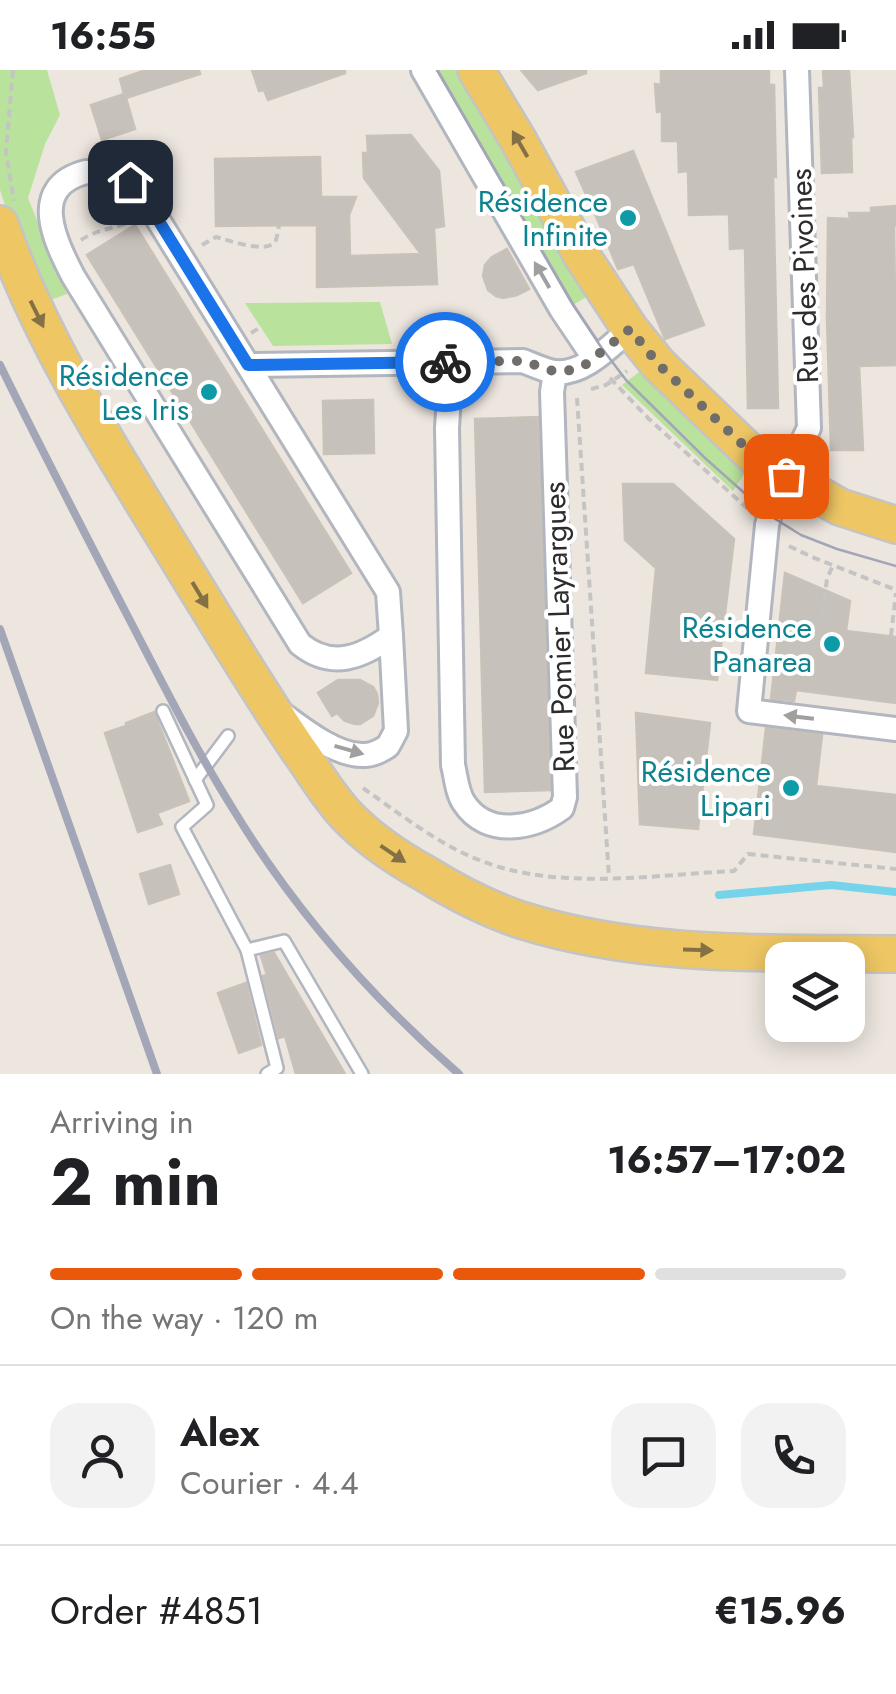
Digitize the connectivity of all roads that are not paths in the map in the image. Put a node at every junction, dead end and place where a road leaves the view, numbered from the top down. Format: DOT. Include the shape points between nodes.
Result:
graph roads {
  1 [pos="423,70"];
  2 [pos="476,70"];
  3 [pos="797,70"];
  4 [pos="8,218"];
  5 [pos="639,341"];
  6 [pos="594,358"];
  7 [pos="451,362"];
  8 [pos="248,365"];
  9 [pos="556,372"];
  10 [pos="786,476"];
  11 [pos="896,525"];
  12 [pos="391,636"];
  13 [pos="266,702"];
  14 [pos="162,711"];
  15 [pos="896,729"];
  16 [pos="228,736"];
  17 [pos="195,780"];
  18 [pos="247,950"];
  19 [pos="896,954"];
  20 [pos="267,1074"];
  21 [pos="362,1074"];
  6 -- 1 [label="street, one-way"];
  5 -- 2 [label="main road, one-way" via="582,256"];
  3 -- 10 [label="street, Rue des Pivoines" via="809,428"];
  4 -- 13 [label="main road, one-way" via="18,275 52,344"];
  5 -- 6 [label="street"];
  5 -- 10 [label="main road" via="760,461"];
  6 -- 9 [label="street"];
  7 -- 8 [label="street"];
  7 -- 9 [label="street" via="523,361"];
  7 -- 9 [label="street, Rue Pomier Layrargues" via="453,765 462,801 494,825 545,820 562,808 564,797"];
  8 -- 12 [label="street" via="388,592"];
  8 -- 12 [label="street" via="139,189 99,173 69,178 50,211 56,243 300,644 330,658 349,657"];
  10 -- 11 [label="main road" via="840,508"];
  15 -- 10 [label="street, Rue des Pivoines, one-way" via="749,711 766,525"];
  13 -- 12 [label="street, one-way" via="317,739 348,752 364,756 388,746 396,732"];
  13 -- 19 [label="main road, one-way" via="345,814 370,837 436,880 520,919 684,950"];
  14 -- 17 [label="lane"];
  16 -- 17 [label="lane"];
  17 -- 18 [label="lane" via="207,805 182,827"];
  18 -- 20 [label="lane" via="277,1068"];
  18 -- 21 [label="lane" via="284,940"];
}
